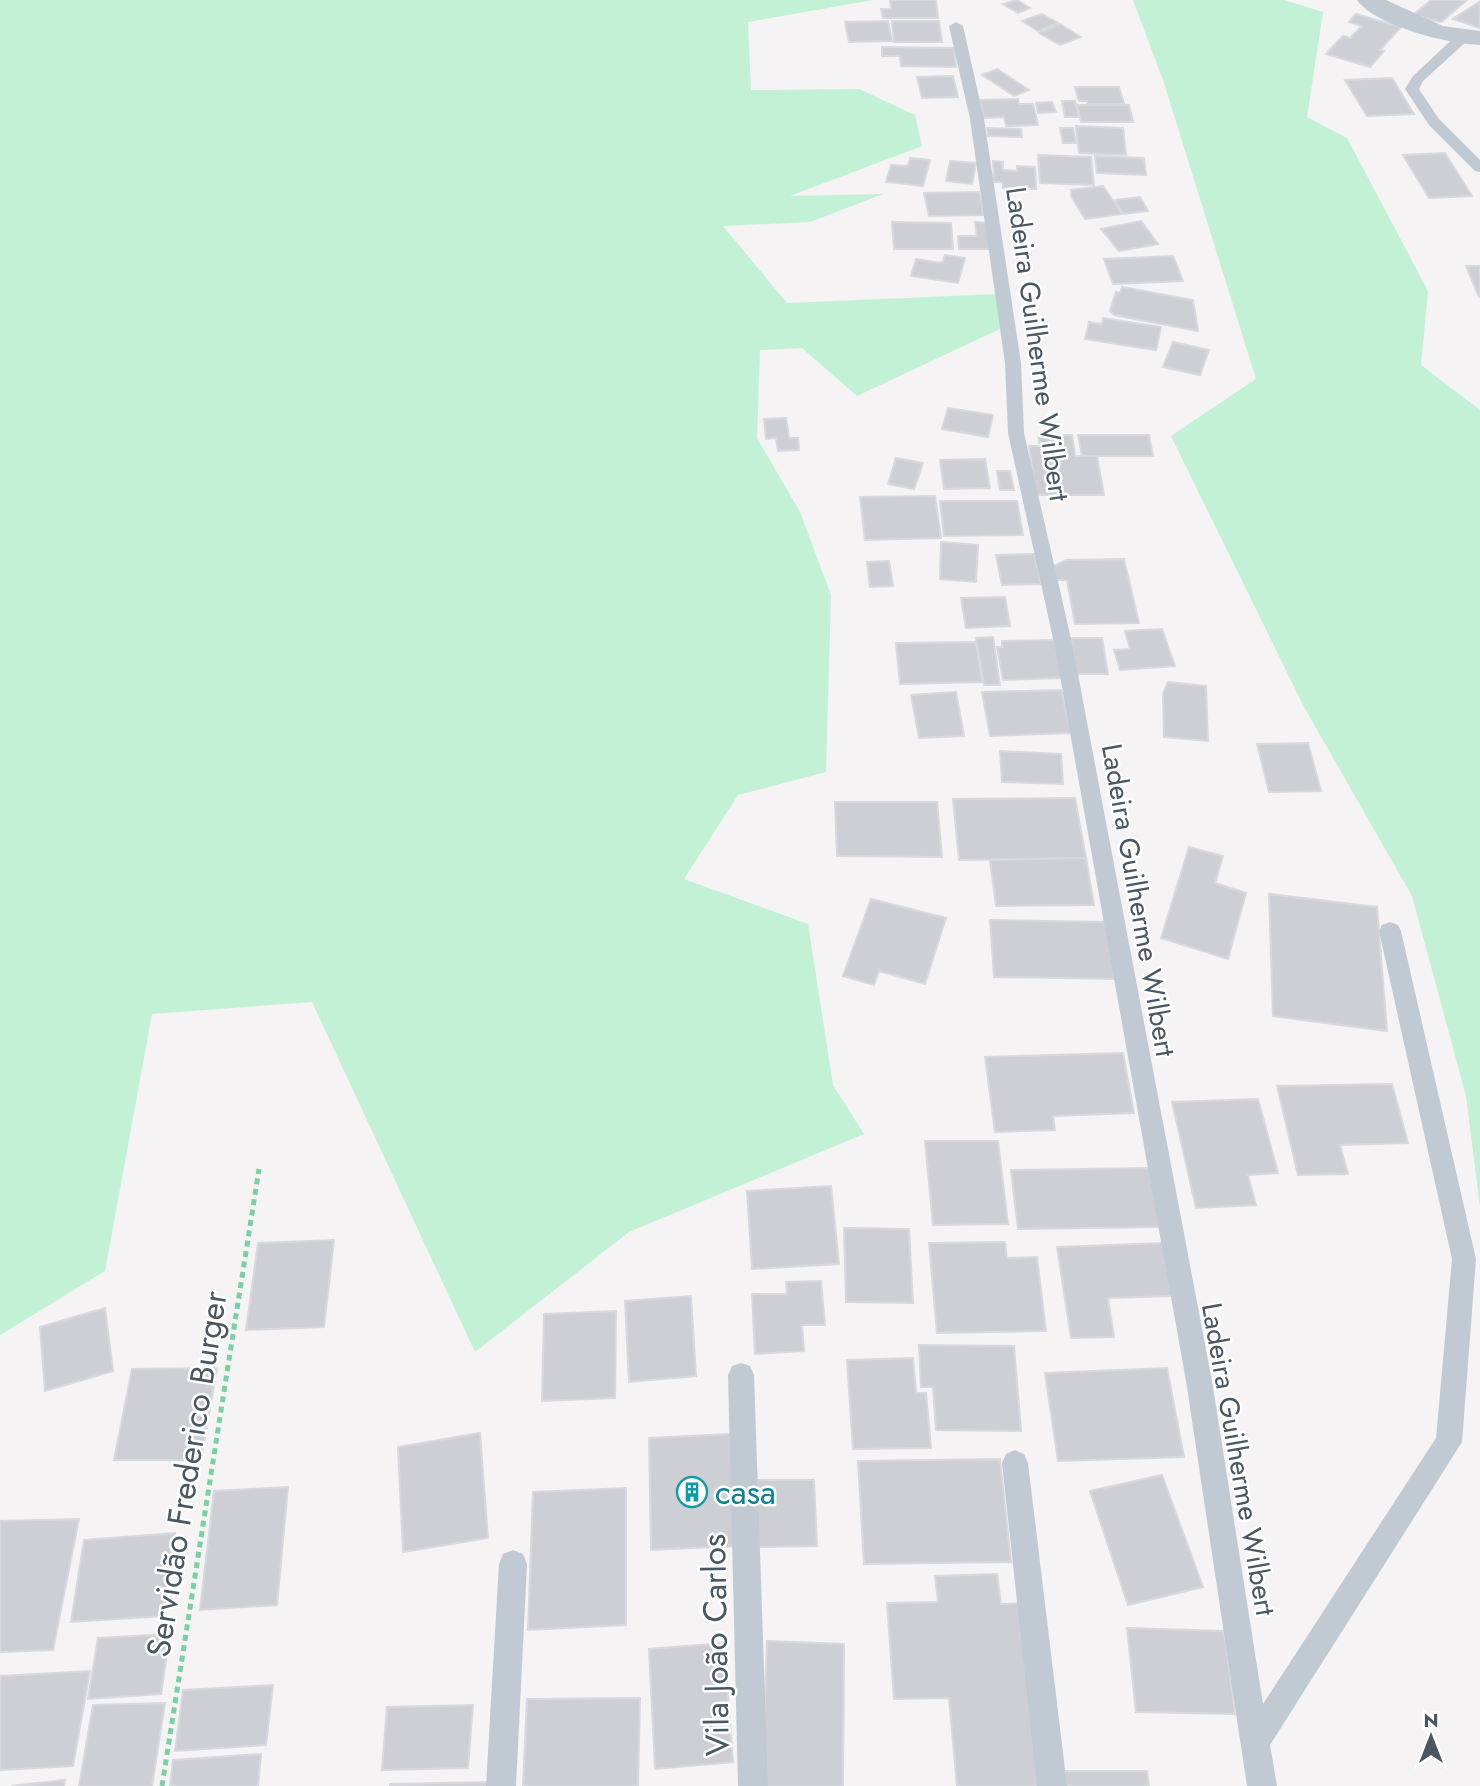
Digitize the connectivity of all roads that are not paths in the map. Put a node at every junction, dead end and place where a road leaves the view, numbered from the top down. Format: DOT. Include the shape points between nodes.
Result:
graph roads {
  1 [pos="1369,0"];
  2 [pos="956,26"];
  3 [pos="1471,38"];
  4 [pos="1480,168"];
  5 [pos="1390,931"];
  6 [pos="741,1375"];
  7 [pos="1014,1463"];
  8 [pos="513,1564"];
  9 [pos="1257,1739"];
  10 [pos="500,1786"];
  11 [pos="753,1786"];
  12 [pos="1052,1786"];
  13 [pos="1262,1786"];
  1 -- 3 [label="street" via="1430,32"];
  2 -- 9 [label="lane, Ladeira Guilherme Wilbert" via="977,119 1013,363 1016,433 1092,797 1199,1381"];
  3 -- 4 [label="lane" via="1418,79 1412,89 1446,137"];
  5 -- 9 [label="lane" via="1464,1259 1449,1442"];
  6 -- 11 [label="lane, Vila João Carlos"];
  7 -- 12 [label="lane"];
  8 -- 10 [label="lane"];
  9 -- 13 [label="lane, Ladeira Guilherme Wilbert"];
}
